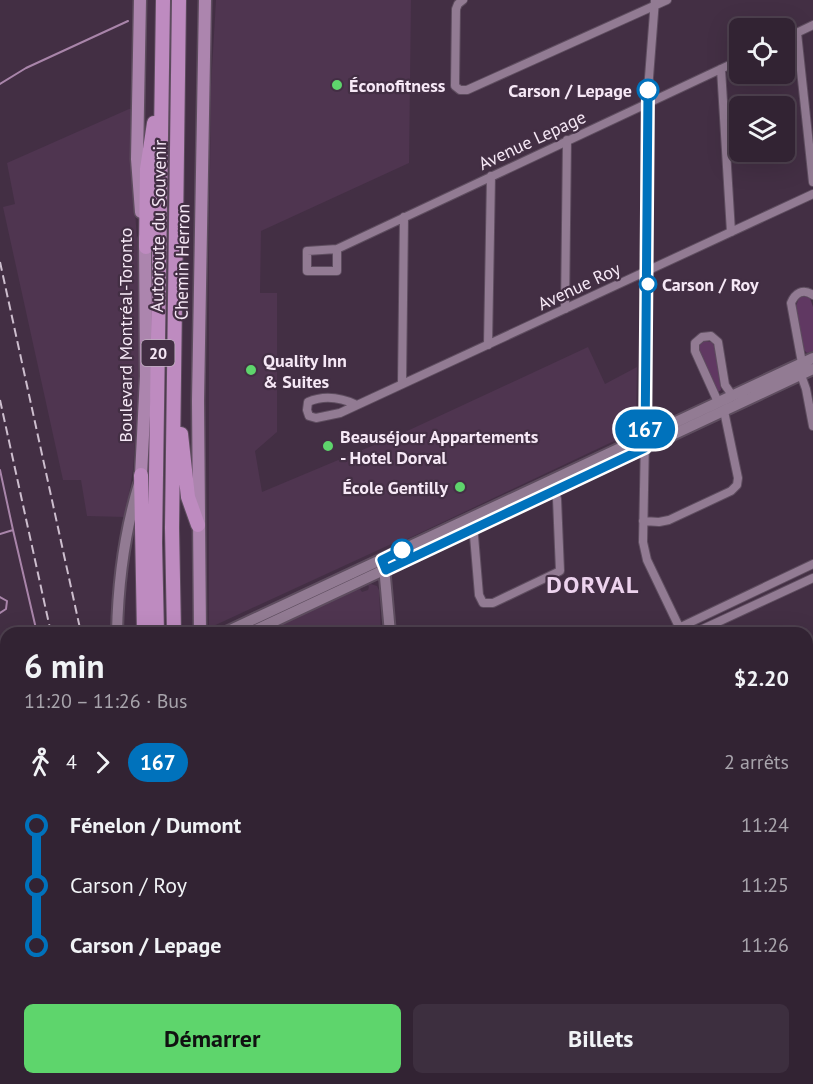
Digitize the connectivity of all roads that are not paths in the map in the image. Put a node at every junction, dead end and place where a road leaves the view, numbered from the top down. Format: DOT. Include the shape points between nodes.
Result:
graph roads {
  1 [pos="140,0"];
  2 [pos="163,0"];
  3 [pos="179,0"];
  4 [pos="205,0"];
  5 [pos="667,0"];
  6 [pos="461,2"];
  7 [pos="655,3"];
  8 [pos="813,26"];
  9 [pos="797,33"];
  10 [pos="729,65"];
  11 [pos="721,69"];
  12 [pos="162,74"];
  13 [pos="647,104"];
  14 [pos="567,141"];
  15 [pos="490,176"];
  16 [pos="813,182"];
  17 [pos="813,194"];
  18 [pos="404,217"];
  19 [pos="731,232"];
  20 [pos="146,246"];
  21 [pos="337,249"];
  22 [pos="648,271"];
  23 [pos="813,295"];
  24 [pos="565,309"];
  25 [pos="488,345"];
  26 [pos="813,358"];
  27 [pos="802,363"];
  28 [pos="813,369"];
  29 [pos="801,375"];
  30 [pos="402,384"];
  31 [pos="175,389"];
  32 [pos="732,395"];
  33 [pos="357,405"];
  34 [pos="721,407"];
  35 [pos="813,426"];
  36 [pos="645,436"];
  37 [pos="645,448"];
  38 [pos="141,475"];
  39 [pos="554,490"];
  40 [pos="643,521"];
  41 [pos="473,522"];
  42 [pos="198,525"];
  43 [pos="813,564"];
  44 [pos="384,565"];
  45 [pos="813,578"];
  46 [pos="118,627"];
  47 [pos="144,627"];
  48 [pos="157,627"];
  49 [pos="174,627"];
  50 [pos="200,627"];
  51 [pos="238,627"];
  52 [pos="261,627"];
  53 [pos="389,627"];
  54 [pos="680,627"];
  55 [pos="687,627"];
  56 [pos="707,627"];
  1 -- 20 [label="main road, Boulevard Montréal-Toronto" via="137,159"];
  2 -- 12 [label="highway, Autoroute du Souvenir / 20"];
  3 -- 31 [label="highway, Autoroute du Souvenir / 20"];
  4 -- 42 [label="main road, Chemin Herron"];
  5 -- 7 [label="street"];
  6 -- 7 [label="street" via="456,9 455,86 460,90"];
  7 -- 13 [label="street"];
  8 -- 9 [label="street"];
  9 -- 16 [label="street"];
  10 -- 11 [label="street, Avenue Lepage"];
  11 -- 13 [label="street, Avenue Lepage"];
  11 -- 19 [label="street"];
  12 -- 20 [label="highway" via="147,169"];
  12 -- 48 [label="highway, Autoroute du Souvenir / 20"];
  13 -- 14 [label="street, Avenue Lepage"];
  13 -- 22 [label="street"];
  14 -- 15 [label="street, Avenue Lepage"];
  14 -- 24 [label="street"];
  15 -- 18 [label="street, Avenue Lepage"];
  15 -- 25 [label="street"];
  17 -- 19 [label="street, Avenue Roy"];
  18 -- 21 [label="street, Avenue Lepage"];
  18 -- 30 [label="street"];
  19 -- 22 [label="street, Avenue Roy"];
  20 -- 38 [label="main road, Boulevard Montréal-Toronto"];
  21 -- 21 [label="street, Avenue Lepage" via="307,251 307,271 337,271"];
  22 -- 24 [label="street, Avenue Roy"];
  22 -- 36 [label="street"];
  23 -- 27 [label="street" via="800,292 791,303"];
  24 -- 25 [label="street, Avenue Roy"];
  25 -- 30 [label="street, Avenue Roy"];
  26 -- 27 [label="street"];
  27 -- 32 [label="street"];
  28 -- 29 [label="street"];
  29 -- 34 [label="street"];
  29 -- 35 [label="street"];
  30 -- 33 [label="street, Avenue Roy"];
  31 -- 42 [label="highway" via="188,497"];
  31 -- 49 [label="highway, Autoroute du Souvenir / 20"];
  32 -- 34 [label="street"];
  32 -- 34 [label="street" via="725,385 718,342 711,336 702,337 695,343 695,351"];
  33 -- 33 [label="street, Avenue Roy" via="316,399 308,402 307,410 309,416 316,418"];
  34 -- 36 [label="street"];
  34 -- 37 [label="street"];
  34 -- 40 [label="street" via="737,485 669,520"];
  36 -- 37 [label="street"];
  36 -- 41 [label="street"];
  37 -- 39 [label="street"];
  37 -- 40 [label="street"];
  38 -- 46 [label="street, Boulevard Montréal-Toronto" via="134,499"];
  38 -- 47 [label="highway"];
  39 -- 41 [label="street"];
  39 -- 41 [label="street" via="560,571 493,603 483,603 479,598"];
  40 -- 54 [label="street" via="646,556"];
  41 -- 44 [label="street"];
  42 -- 50 [label="main road, Chemin Herron"];
  43 -- 55 [label="street"];
  44 -- 51 [label="street"];
  44 -- 52 [label="street"];
  44 -- 53 [label="street"];
  45 -- 56 [label="street"];
}
